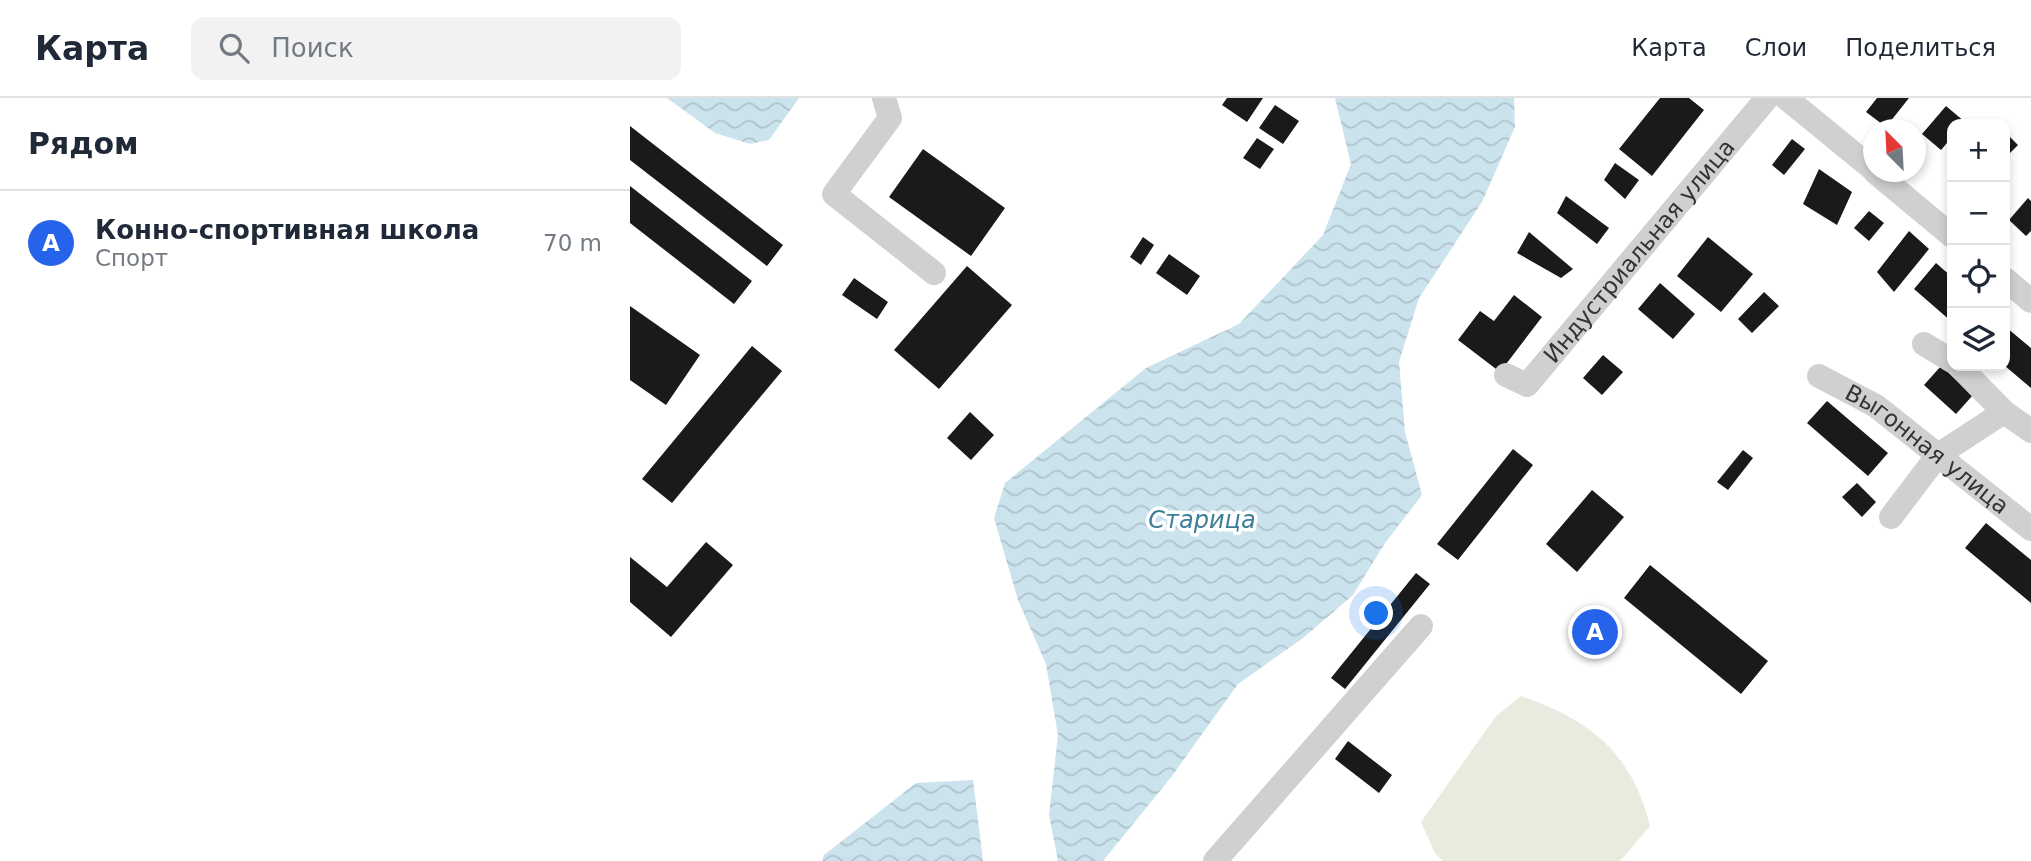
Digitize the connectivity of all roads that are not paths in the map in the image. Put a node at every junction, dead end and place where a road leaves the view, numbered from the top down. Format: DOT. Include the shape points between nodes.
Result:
graph roads {
  1 [pos="884,98"];
  2 [pos="1767,98"];
  3 [pos="1786,98"];
  4 [pos="1863,162"];
  5 [pos="1887,182"];
  6 [pos="1947,232"];
  7 [pos="934,273"];
  8 [pos="2010,283"];
  9 [pos="2031,301"];
  10 [pos="1924,344"];
  11 [pos="1947,358"];
  12 [pos="1964,371"];
  13 [pos="1506,374"];
  14 [pos="1819,376"];
  15 [pos="2004,411"];
  16 [pos="2031,431"];
  17 [pos="1938,455"];
  18 [pos="1891,517"];
  19 [pos="2031,529"];
  20 [pos="1421,626"];
  21 [pos="1215,861"];
  1 -- 7 [label="street" via="890,118 834,194"];
  2 -- 13 [label="street, Индустриальная улица" via="1527,385"];
  3 -- 4 [label="street"];
  5 -- 6 [label="street"];
  8 -- 9 [label="street"];
  10 -- 11 [label="street"];
  12 -- 15 [label="street"];
  14 -- 17 [label="street, Выгонная улица" via="1876,406"];
  15 -- 16 [label="street"];
  15 -- 17 [label="street"];
  17 -- 18 [label="street"];
  17 -- 19 [label="street, Выгонная улица"];
  20 -- 21 [label="street"];
}
